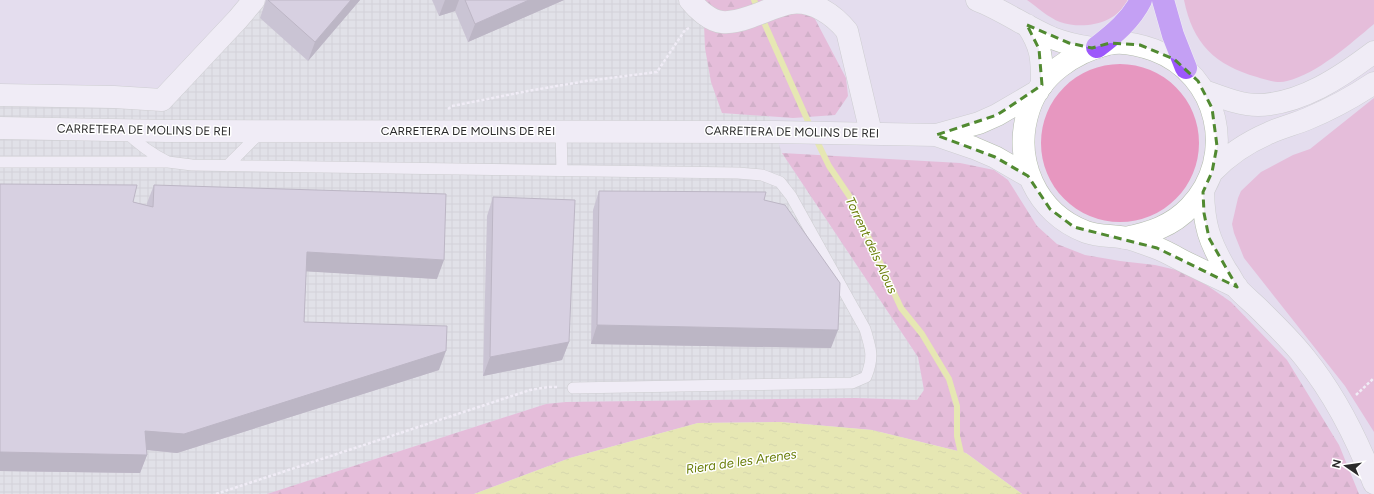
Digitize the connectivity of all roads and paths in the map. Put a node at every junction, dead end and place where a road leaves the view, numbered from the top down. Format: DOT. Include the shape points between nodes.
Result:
graph roads {
  1 [pos="254,0"];
  2 [pos="690,0"];
  3 [pos="977,0"];
  4 [pos="1141,0"];
  5 [pos="1163,0"];
  6 [pos="711,18"];
  7 [pos="1027,25"];
  8 [pos="1094,48"];
  9 [pos="1374,52"];
  10 [pos="1186,68"];
  11 [pos="1374,82"];
  12 [pos="1040,88"];
  13 [pos="1204,91"];
  14 [pos="0,95"];
  15 [pos="0,128"];
  16 [pos="124,130"];
  17 [pos="262,131"];
  18 [pos="421,131"];
  19 [pos="561,131"];
  20 [pos="871,133"];
  21 [pos="936,135"];
  22 [pos="0,162"];
  23 [pos="168,162"];
  24 [pos="227,166"];
  25 [pos="562,170"];
  26 [pos="1212,172"];
  27 [pos="1028,176"];
  28 [pos="1203,192"];
  29 [pos="1125,238"];
  30 [pos="1237,287"];
  31 [pos="573,388"];
  32 [pos="1374,483"];
  33 [pos="216,494"];
  1 -- 14 [label="main road" via="162,100"];
  2 -- 6 [label="main road"];
  3 -- 7 [label="main road"];
  4 -- 8 [label="highway" via="1114,34"];
  5 -- 10 [label="highway"];
  6 -- 18 [label="path" via="685,30 657,72 586,81 452,106"];
  6 -- 20 [label="main road" via="722,22 736,21 791,3 816,7 839,21 847,31"];
  7 -- 8 [label="main road" via="1052,38"];
  7 -- 12 [label="main road" via="1036,38 1042,62"];
  8 -- 10 [label="main road" via="1110,43 1140,45 1174,59"];
  8 -- 12 [label="main road" via="1062,64"];
  9 -- 13 [label="main road" via="1318,88 1274,103 1250,104"];
  10 -- 13 [label="main road"];
  11 -- 26 [label="main road" via="1338,105 1247,144 1221,162"];
  12 -- 21 [label="main road, CARRETERA DE MOLINS DE REI" via="997,115"];
  12 -- 27 [label="main road" via="1026,118 1024,162"];
  13 -- 26 [label="main road" via="1216,123 1217,136"];
  15 -- 16 [label="main road, CARRETERA DE MOLINS DE REI"];
  16 -- 17 [label="main road, CARRETERA DE MOLINS DE REI"];
  16 -- 23 [label="lane" via="133,140"];
  17 -- 18 [label="main road, CARRETERA DE MOLINS DE REI"];
  17 -- 24 [label="lane"];
  18 -- 19 [label="main road, CARRETERA DE MOLINS DE REI"];
  19 -- 20 [label="main road, CARRETERA DE MOLINS DE REI"];
  19 -- 25 [label="lane"];
  20 -- 21 [label="main road, CARRETERA DE MOLINS DE REI"];
  21 -- 27 [label="main road, CARRETERA DE MOLINS DE REI" via="995,157"];
  22 -- 23 [label="lane"];
  23 -- 24 [label="lane"];
  24 -- 25 [label="lane"];
  25 -- 31 [label="lane" via="738,173 762,175 780,182 791,196 865,329 871,352 866,378 852,382"];
  26 -- 28 [label="main road"];
  27 -- 29 [label="main road" via="1050,209 1074,227 1103,236"];
  28 -- 29 [label="main road" via="1190,208 1164,226"];
  28 -- 30 [label="main road" via="1209,238"];
  29 -- 30 [label="main road" via="1157,248"];
  30 -- 32 [label="main road" via="1305,358 1322,382 1354,435"];
  31 -- 33 [label="path" via="549,387 530,390"];
}
